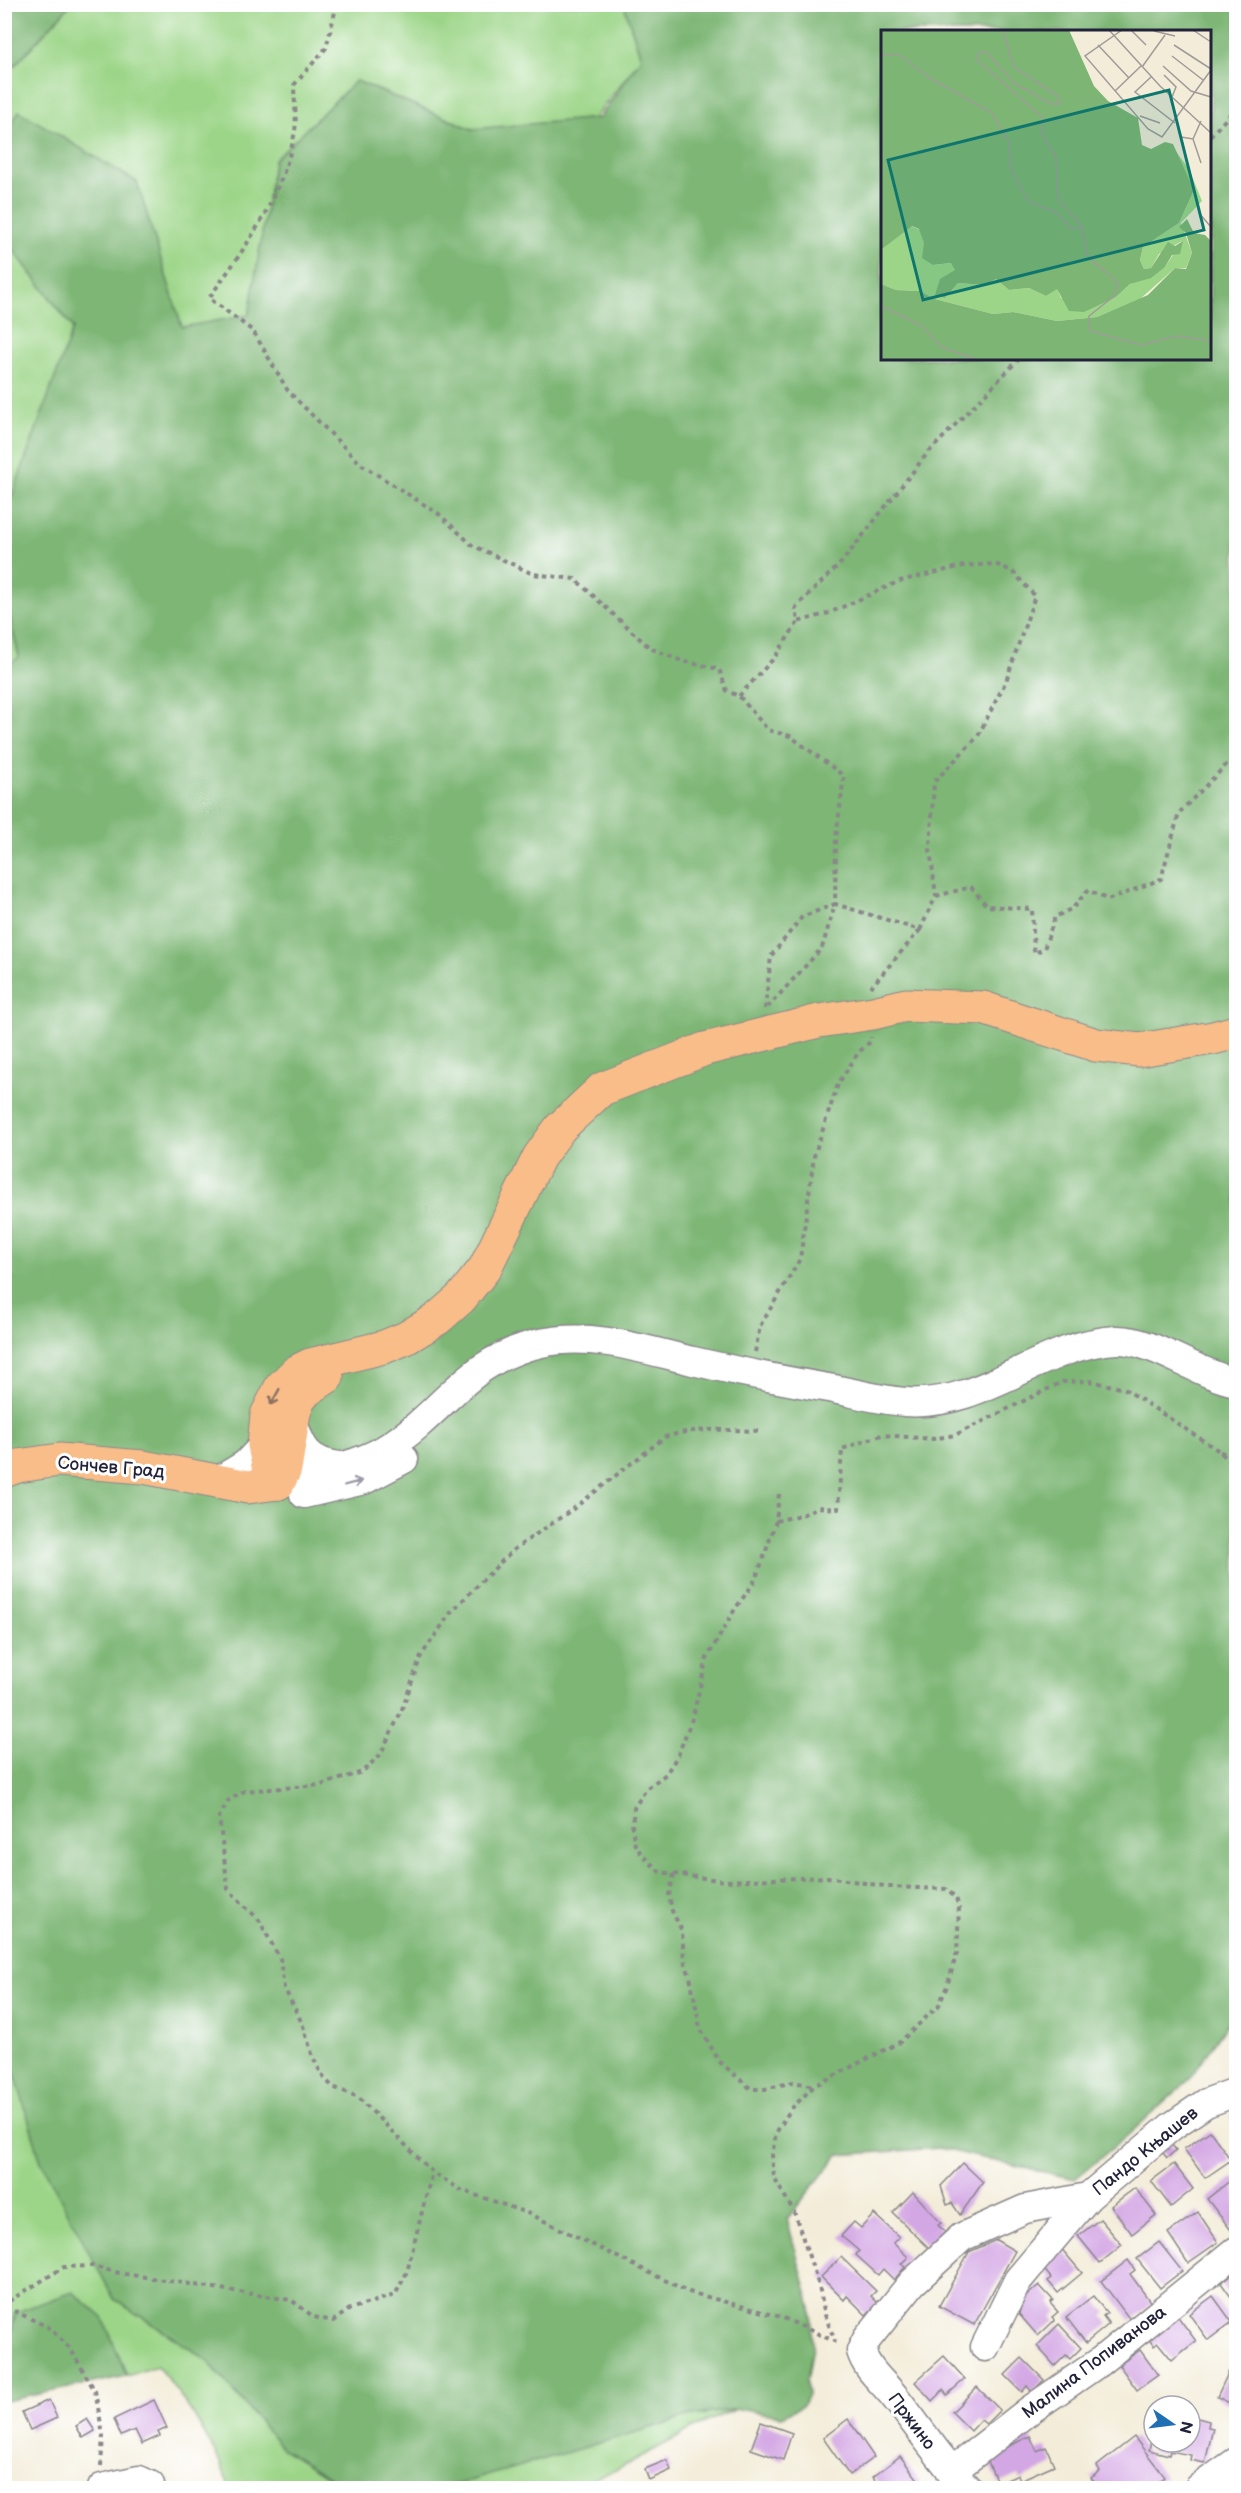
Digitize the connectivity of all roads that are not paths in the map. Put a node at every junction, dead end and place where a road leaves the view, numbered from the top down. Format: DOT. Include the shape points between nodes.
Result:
graph roads {
  1 [pos="1236,1032"];
  2 [pos="560,1128"];
  3 [pos="672,1356"];
  4 [pos="1236,1382"];
  5 [pos="293,1421"];
  6 [pos="264,1445"];
  7 [pos="339,1466"];
  8 [pos="4,1471"];
  9 [pos="218,1481"];
  10 [pos="278,1484"];
  11 [pos="1236,2092"];
  12 [pos="1088,2198"];
  13 [pos="1236,2251"];
  14 [pos="848,2346"];
  15 [pos="985,2347"];
  16 [pos="1236,2462"];
  17 [pos="959,2480"];
  18 [pos="100,2483"];
  19 [pos="150,2485"];
  20 [pos="1199,2488"];
  1 -- 2 [label="main road" via="1139,1050 1096,1045 983,1008 906,1005 819,1021 684,1056 602,1089"];
  2 -- 5 [label="main road" via="508,1247 472,1302 410,1349 336,1372 314,1385 298,1401"];
  2 -- 6 [label="main road, one-way" via="538,1157 485,1268 461,1298 437,1319 405,1338 296,1372 273,1400"];
  3 -- 4 [label="street" via="883,1399 926,1402 970,1393 1067,1351 1118,1340 1138,1342 1199,1371"];
  3 -- 7 [label="street" via="591,1339 541,1343 519,1350 465,1379 390,1446"];
  10 -- 3 [label="street, one-way" via="307,1494 381,1473 406,1458 488,1382 522,1362 544,1355 597,1350"];
  5 -- 7 [label="street" via="306,1451 324,1464"];
  5 -- 10 [label="main road" via="285,1469"];
  6 -- 9 [label="street" via="246,1464"];
  6 -- 10 [label="main road" via="269,1470"];
  7 -- 10 [label="street"];
  8 -- 9 [label="main road, Сончев Град" via="59,1460 143,1467"];
  9 -- 10 [label="main road, Сончев Град" via="248,1487"];
  11 -- 12 [label="street, Пандо Књашев" via="1206,2103 1172,2126"];
  12 -- 14 [label="street, Пандо Књашев" via="1025,2209 962,2236 912,2283 867,2339"];
  12 -- 15 [label="street, Пандо Књашев" via="1018,2280"];
  13 -- 17 [label="street, Малина Попиванова" via="1098,2362 1030,2410"];
  14 -- 17 [label="street, Пржино" via="893,2395"];
  16 -- 20 [label="street"];
  18 -- 19 [label="street" via="139,2480"];
}
